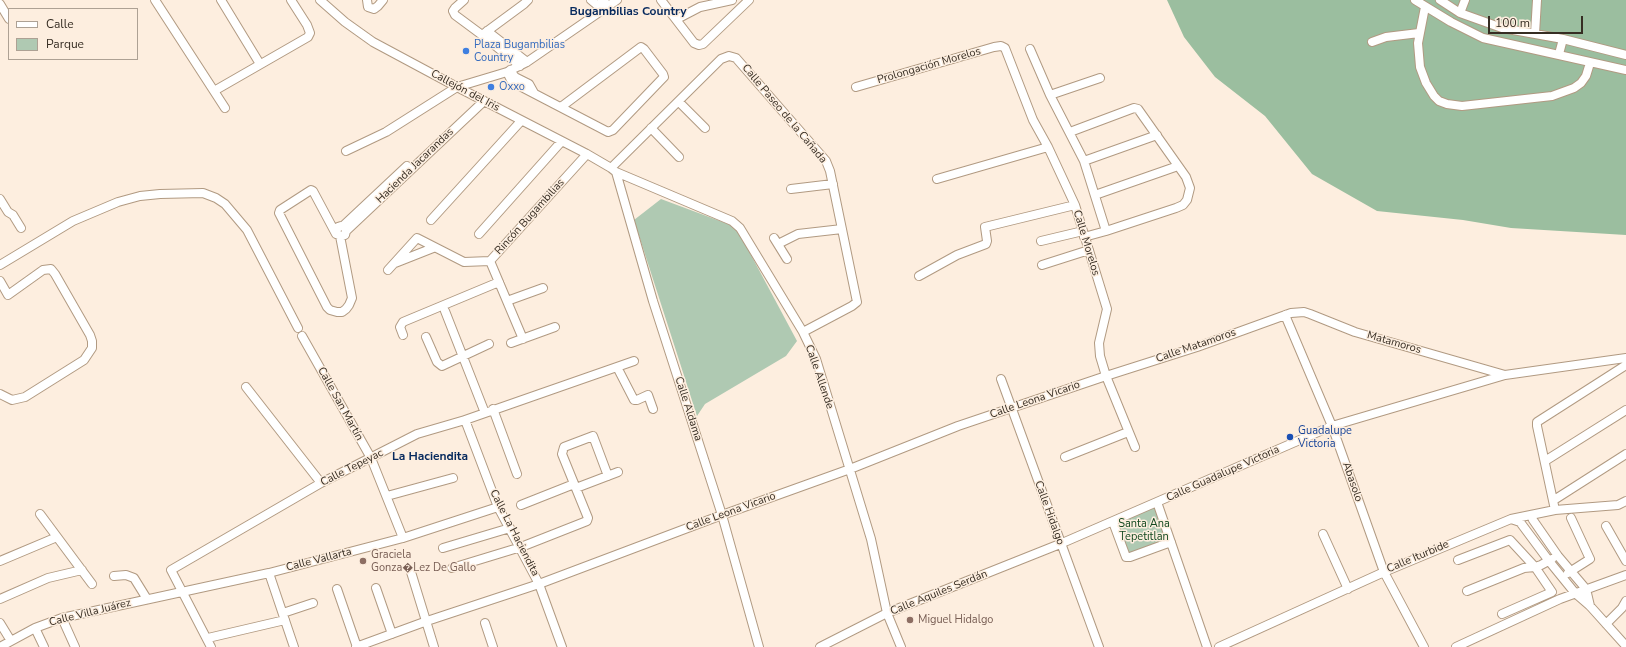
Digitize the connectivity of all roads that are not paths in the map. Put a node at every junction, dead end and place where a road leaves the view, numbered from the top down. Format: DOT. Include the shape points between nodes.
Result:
graph roads {
  1 [pos="155,0"];
  2 [pos="221,0"];
  3 [pos="291,0"];
  4 [pos="320,0"];
  5 [pos="367,0"];
  6 [pos="383,0"];
  7 [pos="464,0"];
  8 [pos="528,0"];
  9 [pos="591,0"];
  10 [pos="602,0"];
  11 [pos="617,0"];
  12 [pos="732,0"];
  13 [pos="749,0"];
  14 [pos="1415,0"];
  15 [pos="1440,0"];
  16 [pos="1465,0"];
  17 [pos="1537,0"];
  18 [pos="664,2"];
  19 [pos="0,4"];
  20 [pos="1425,7"];
  21 [pos="606,8"];
  22 [pos="1460,13"];
  23 [pos="8,17"];
  24 [pos="677,19"];
  25 [pos="485,33"];
  26 [pos="1420,33"];
  27 [pos="1534,34"];
  28 [pos="1563,39"];
  29 [pos="1372,42"];
  30 [pos="1003,46"];
  31 [pos="1030,49"];
  32 [pos="1559,54"];
  33 [pos="1626,55"];
  34 [pos="1590,63"];
  35 [pos="260,64"];
  36 [pos="524,64"];
  37 [pos="1626,70"];
  38 [pos="508,71"];
  39 [pos="1100,78"];
  40 [pos="457,87"];
  41 [pos="856,87"];
  42 [pos="214,91"];
  43 [pos="1050,95"];
  44 [pos="482,100"];
  45 [pos="679,102"];
  46 [pos="561,107"];
  47 [pos="225,108"];
  48 [pos="521,121"];
  49 [pos="651,128"];
  50 [pos="704,128"];
  51 [pos="1070,132"];
  52 [pos="1157,135"];
  53 [pos="561,142"];
  54 [pos="1048,147"];
  55 [pos="346,151"];
  56 [pos="586,154"];
  57 [pos="679,157"];
  58 [pos="1084,161"];
  59 [pos="1178,166"];
  60 [pos="613,170"];
  61 [pos="937,179"];
  62 [pos="833,184"];
  63 [pos="791,189"];
  64 [pos="1095,195"];
  65 [pos="0,199"];
  66 [pos="1075,205"];
  67 [pos="8,212"];
  68 [pos="0,217"];
  69 [pos="431,220"];
  70 [pos="21,228"];
  71 [pos="842,229"];
  72 [pos="341,231"];
  73 [pos="1106,231"];
  74 [pos="479,234"];
  75 [pos="1084,234"];
  76 [pos="1041,241"];
  77 [pos="433,248"];
  78 [pos="1089,250"];
  79 [pos="788,259"];
  80 [pos="490,261"];
  81 [pos="395,263"];
  82 [pos="0,265"];
  83 [pos="1042,265"];
  84 [pos="388,270"];
  85 [pos="919,276"];
  86 [pos="0,281"];
  87 [pos="500,282"];
  88 [pos="542,288"];
  89 [pos="507,301"];
  90 [pos="445,312"];
  91 [pos="1285,315"];
  92 [pos="555,327"];
  93 [pos="298,328"];
  94 [pos="803,332"];
  95 [pos="403,335"];
  96 [pos="302,336"];
  97 [pos="426,337"];
  98 [pos="522,339"];
  99 [pos="511,343"];
  100 [pos="489,344"];
  101 [pos="463,355"];
  102 [pos="1626,358"];
  103 [pos="634,360"];
  104 [pos="1626,365"];
  105 [pos="617,367"];
  106 [pos="1505,375"];
  107 [pos="1106,376"];
  108 [pos="1001,379"];
  109 [pos="246,387"];
  110 [pos="0,394"];
  111 [pos="1012,408"];
  112 [pos="653,409"];
  113 [pos="493,410"];
  114 [pos="1626,410"];
  115 [pos="485,412"];
  116 [pos="465,420"];
  117 [pos="1332,426"];
  118 [pos="1128,432"];
  119 [pos="1135,447"];
  120 [pos="1626,454"];
  121 [pos="1065,456"];
  122 [pos="371,458"];
  123 [pos="1544,461"];
  124 [pos="850,470"];
  125 [pos="618,472"];
  126 [pos="517,474"];
  127 [pos="608,476"];
  128 [pos="453,478"];
  129 [pos="321,483"];
  130 [pos="575,486"];
  131 [pos="387,496"];
  132 [pos="1554,500"];
  133 [pos="1626,501"];
  134 [pos="1157,502"];
  135 [pos="521,505"];
  136 [pos="498,507"];
  137 [pos="1555,510"];
  138 [pos="40,514"];
  139 [pos="722,515"];
  140 [pos="1511,518"];
  141 [pos="1571,518"];
  142 [pos="1533,520"];
  143 [pos="1113,522"];
  144 [pos="1606,526"];
  145 [pos="510,528"];
  146 [pos="1323,534"];
  147 [pos="57,538"];
  148 [pos="403,538"];
  149 [pos="1171,542"];
  150 [pos="1060,544"];
  151 [pos="521,547"];
  152 [pos="443,548"];
  153 [pos="1558,556"];
  154 [pos="1458,560"];
  155 [pos="0,561"];
  156 [pos="1549,561"];
  157 [pos="1626,561"];
  158 [pos="452,568"];
  159 [pos="1535,568"];
  160 [pos="82,570"];
  161 [pos="1571,571"];
  162 [pos="411,572"];
  163 [pos="1384,572"];
  164 [pos="269,573"];
  165 [pos="1626,574"];
  166 [pos="114,576"];
  167 [pos="1562,577"];
  168 [pos="92,584"];
  169 [pos="539,584"];
  170 [pos="376,588"];
  171 [pos="337,589"];
  172 [pos="1348,589"];
  173 [pos="1586,589"];
  174 [pos="1467,591"];
  175 [pos="184,592"];
  176 [pos="1575,593"];
  177 [pos="0,599"];
  178 [pos="147,599"];
  179 [pos="1626,602"];
  180 [pos="313,603"];
  181 [pos="1590,606"];
  182 [pos="887,613"];
  183 [pos="1502,614"];
  184 [pos="284,616"];
  185 [pos="62,618"];
  186 [pos="427,622"];
  187 [pos="0,623"];
  188 [pos="485,624"];
  189 [pos="1606,624"];
  190 [pos="35,628"];
  191 [pos="392,634"];
  192 [pos="208,638"];
  193 [pos="10,641"];
  194 [pos="1626,646"];
  195 [pos="2,647"];
  196 [pos="44,647"];
  197 [pos="75,647"];
  198 [pos="211,647"];
  199 [pos="294,647"];
  200 [pos="356,647"];
  201 [pos="434,647"];
  202 [pos="493,647"];
  203 [pos="562,647"];
  204 [pos="759,647"];
  205 [pos="820,647"];
  206 [pos="901,647"];
  207 [pos="1098,647"];
  208 [pos="1207,647"];
  209 [pos="1219,647"];
  210 [pos="1424,647"];
  211 [pos="1456,647"];
  1 -- 42 [label="street"];
  2 -- 35 [label="street"];
  3 -- 35 [label="street" via="310,33 306,39"];
  4 -- 40 [label="street, Callejón del Iris" via="373,42"];
  5 -- 6 [label="street" via="368,7 374,8"];
  7 -- 25 [label="street" via="455,8 454,13"];
  8 -- 25 [label="street"];
  9 -- 21 [label="street"];
  10 -- 21 [label="street"];
  11 -- 21 [label="street"];
  12 -- 24 [label="street" via="700,7"];
  13 -- 24 [label="street" via="701,45 694,43"];
  14 -- 20 [label="street"];
  15 -- 22 [label="street"];
  16 -- 22 [label="street"];
  17 -- 27 [label="street"];
  18 -- 24 [label="street"];
  19 -- 23 [label="street"];
  20 -- 26 [label="street"];
  20 -- 32 [label="street" via="1483,38"];
  21 -- 36 [label="street"];
  22 -- 27 [label="street" via="1502,28"];
  25 -- 36 [label="street"];
  26 -- 29 [label="street" via="1386,37"];
  26 -- 34 [label="street" via="1419,58 1426,83 1439,100 1456,106 1539,98 1561,93 1580,83 1586,76"];
  27 -- 28 [label="street"];
  28 -- 32 [label="street"];
  28 -- 33 [label="street"];
  30 -- 41 [label="street, Prolongación Morelos"];
  30 -- 54 [label="street, Calle Morelos" via="1033,120"];
  31 -- 43 [label="street"];
  32 -- 34 [label="street"];
  34 -- 37 [label="street"];
  35 -- 42 [label="street"];
  36 -- 38 [label="street"];
  38 -- 40 [label="street"];
  38 -- 46 [label="street" via="529,84 534,93"];
  39 -- 43 [label="street"];
  40 -- 44 [label="street, Callejón del Iris"];
  40 -- 55 [label="street" via="386,132"];
  42 -- 47 [label="street"];
  43 -- 51 [label="street"];
  44 -- 48 [label="street, Callejón del Iris"];
  44 -- 72 [label="street, Hacienda Jacarandas"];
  45 -- 49 [label="street, Calle Paseo de la Cañada"];
  45 -- 50 [label="street"];
  45 -- 62 [label="street, Calle Paseo de la Cañada" via="721,58 736,58 826,161"];
  46 -- 46 [label="street" via="610,132 664,77 641,47"];
  48 -- 53 [label="street, Callejón del Iris"];
  48 -- 69 [label="street"];
  49 -- 57 [label="street"];
  49 -- 60 [label="street, Calle Paseo de la Cañada"];
  51 -- 52 [label="street" via="1136,108 1142,112"];
  51 -- 58 [label="street"];
  52 -- 58 [label="street"];
  52 -- 59 [label="street"];
  53 -- 56 [label="street, Callejón del Iris"];
  53 -- 74 [label="street"];
  54 -- 61 [label="street"];
  54 -- 66 [label="street, Calle Morelos"];
  56 -- 60 [label="street, Callejón del Iris"];
  56 -- 80 [label="street, Rincón Bugambilias"];
  58 -- 64 [label="street"];
  59 -- 64 [label="street"];
  59 -- 73 [label="street" via="1190,188 1183,205"];
  60 -- 94 [label="street, Calle Allende" via="737,224"];
  60 -- 139 [label="street, Calle Aldama"];
  62 -- 63 [label="street"];
  62 -- 71 [label="street, Calle Paseo de la Cañada"];
  64 -- 73 [label="street"];
  65 -- 67 [label="street"];
  66 -- 75 [label="street, Calle Morelos"];
  66 -- 85 [label="street" via="985,227 986,244 957,255"];
  67 -- 68 [label="street"];
  67 -- 70 [label="street"];
  71 -- 79 [label="street" via="798,234 776,241"];
  71 -- 94 [label="street, Calle Paseo de la Cañada" via="857,302"];
  72 -- 72 [label="street" via="310,190 279,213 327,307 337,312 346,309 352,298"];
  73 -- 75 [label="street"];
  75 -- 76 [label="street"];
  75 -- 78 [label="street, Calle Morelos"];
  77 -- 80 [label="street, Rincón Bugambilias" via="464,262"];
  77 -- 81 [label="street"];
  77 -- 81 [label="street, Rincón Bugambilias" via="417,238"];
  78 -- 83 [label="street"];
  78 -- 107 [label="street, Calle Morelos" via="1107,309 1099,347"];
  80 -- 87 [label="street"];
  81 -- 84 [label="street, Rincón Bugambilias"];
  82 -- 93 [label="street" via="93,211 118,202 160,194 195,193 211,196 225,204 247,230"];
  86 -- 110 [label="street" via="8,294 43,270 51,270 90,335 92,348 84,360 25,398 12,400"];
  87 -- 89 [label="street"];
  87 -- 95 [label="street" via="403,322 400,327"];
  88 -- 89 [label="street"];
  89 -- 98 [label="street"];
  90 -- 101 [label="street"];
  91 -- 106 [label="street, Matamoros" via="1298,312 1310,314 1355,332"];
  91 -- 107 [label="street, Calle Matamoros"];
  91 -- 117 [label="street, Abasolo"];
  92 -- 98 [label="street"];
  94 -- 124 [label="street, Calle Allende" via="816,359"];
  96 -- 122 [label="street, Calle San Martín"];
  97 -- 101 [label="street" via="440,365"];
  98 -- 99 [label="street"];
  100 -- 101 [label="street"];
  101 -- 115 [label="street"];
  102 -- 106 [label="street"];
  103 -- 105 [label="street, Calle Tepeyac"];
  104 -- 123 [label="street" via="1537,422"];
  105 -- 112 [label="street" via="634,400 648,395"];
  105 -- 113 [label="street, Calle Tepeyac"];
  106 -- 117 [label="street"];
  107 -- 111 [label="street, Calle Leona Vicario"];
  107 -- 118 [label="street, Calle Morelos"];
  108 -- 111 [label="street, Calle Hidalgo"];
  109 -- 129 [label="street"];
  111 -- 124 [label="street, Calle Leona Vicario" via="958,426"];
  111 -- 150 [label="street, Calle Hidalgo"];
  113 -- 115 [label="street, Calle Tepeyac"];
  113 -- 126 [label="street"];
  114 -- 123 [label="street"];
  115 -- 116 [label="street, Calle Tepeyac"];
  116 -- 122 [label="street, Calle Tepeyac" via="417,434"];
  116 -- 136 [label="street, Calle La Haciendita"];
  117 -- 134 [label="street, Calle Guadalupe Victoria"];
  117 -- 163 [label="street, Abasolo"];
  118 -- 119 [label="street, Calle Morelos"];
  118 -- 121 [label="street"];
  120 -- 132 [label="street"];
  122 -- 129 [label="street, Calle Tepeyac"];
  122 -- 131 [label="street, Calle San Martín"];
  123 -- 132 [label="street"];
  124 -- 139 [label="street, Calle Leona Vicario"];
  124 -- 182 [label="street, Calle Allende" via="871,539"];
  125 -- 127 [label="street"];
  127 -- 130 [label="street"];
  127 -- 130 [label="street" via="592,436 562,449"];
  128 -- 131 [label="street"];
  129 -- 175 [label="street, Calle Tepeyac" via="171,570"];
  130 -- 135 [label="street"];
  130 -- 151 [label="street" via="588,519 586,522"];
  131 -- 148 [label="street, Calle San Martín"];
  132 -- 137 [label="street"];
  133 -- 137 [label="street, Calle Iturbide" via="1618,506"];
  134 -- 143 [label="street, Calle Guadalupe Victoria"];
  134 -- 149 [label="street"];
  136 -- 145 [label="street, Calle La Haciendita"];
  136 -- 148 [label="street, Calle Vallarta"];
  137 -- 140 [label="street, Calle Iturbide"];
  138 -- 147 [label="street"];
  139 -- 169 [label="street, Calle Leona Vicario"];
  139 -- 204 [label="street, Calle Aldama"];
  140 -- 156 [label="street" via="1520,522"];
  140 -- 163 [label="street, Calle Iturbide"];
  141 -- 161 [label="street" via="1590,559"];
  142 -- 153 [label="street"];
  143 -- 149 [label="street" via="1126,557"];
  143 -- 150 [label="street, Calle Guadalupe Victoria"];
  144 -- 157 [label="street"];
  145 -- 151 [label="street, Calle La Haciendita"];
  145 -- 152 [label="street"];
  146 -- 172 [label="street"];
  147 -- 155 [label="street"];
  147 -- 160 [label="street"];
  148 -- 164 [label="street, Calle Vallarta"];
  149 -- 208 [label="street"];
  150 -- 182 [label="street, Calle Aquiles Serdán"];
  150 -- 207 [label="street, Calle Hidalgo"];
  151 -- 158 [label="street"];
  151 -- 169 [label="street, Calle La Haciendita"];
  153 -- 156 [label="street"];
  153 -- 161 [label="street"];
  154 -- 159 [label="street" via="1510,540"];
  156 -- 159 [label="street"];
  156 -- 167 [label="street"];
  159 -- 174 [label="street" via="1524,568"];
  159 -- 183 [label="street" via="1552,592"];
  160 -- 168 [label="street"];
  160 -- 177 [label="street" via="48,578"];
  161 -- 167 [label="street"];
  161 -- 173 [label="street"];
  162 -- 186 [label="street"];
  163 -- 172 [label="street, Calle Iturbide"];
  163 -- 210 [label="street, Abasolo"];
  164 -- 175 [label="street, Calle Vallarta"];
  164 -- 184 [label="street"];
  165 -- 173 [label="street"];
  166 -- 178 [label="street" via="126,575 134,578"];
  167 -- 176 [label="street"];
  169 -- 186 [label="street, Calle Leona Vicario"];
  169 -- 203 [label="street, Calle La Haciendita"];
  170 -- 191 [label="street"];
  171 -- 200 [label="street"];
  172 -- 209 [label="street, Calle Iturbide"];
  173 -- 176 [label="street"];
  173 -- 181 [label="street"];
  175 -- 178 [label="street, Calle Villa Juárez"];
  175 -- 192 [label="street"];
  176 -- 181 [label="street"];
  176 -- 211 [label="street"];
  178 -- 185 [label="street, Calle Villa Juárez"];
  179 -- 189 [label="street"];
  180 -- 184 [label="street"];
  181 -- 189 [label="street"];
  182 -- 205 [label="street, Calle Aquiles Serdán"];
  182 -- 206 [label="street, Calle Allende"];
  184 -- 192 [label="street"];
  184 -- 199 [label="street"];
  185 -- 190 [label="street, Calle Villa Juárez"];
  185 -- 197 [label="street"];
  186 -- 191 [label="street, Calle Leona Vicario"];
  186 -- 201 [label="street"];
  187 -- 193 [label="street"];
  188 -- 202 [label="street"];
  189 -- 194 [label="street"];
  190 -- 193 [label="street, Calle Villa Juárez"];
  190 -- 196 [label="street"];
  191 -- 200 [label="street, Calle Leona Vicario"];
  192 -- 198 [label="street"];
  193 -- 195 [label="street, Calle Villa Juárez"];
}
